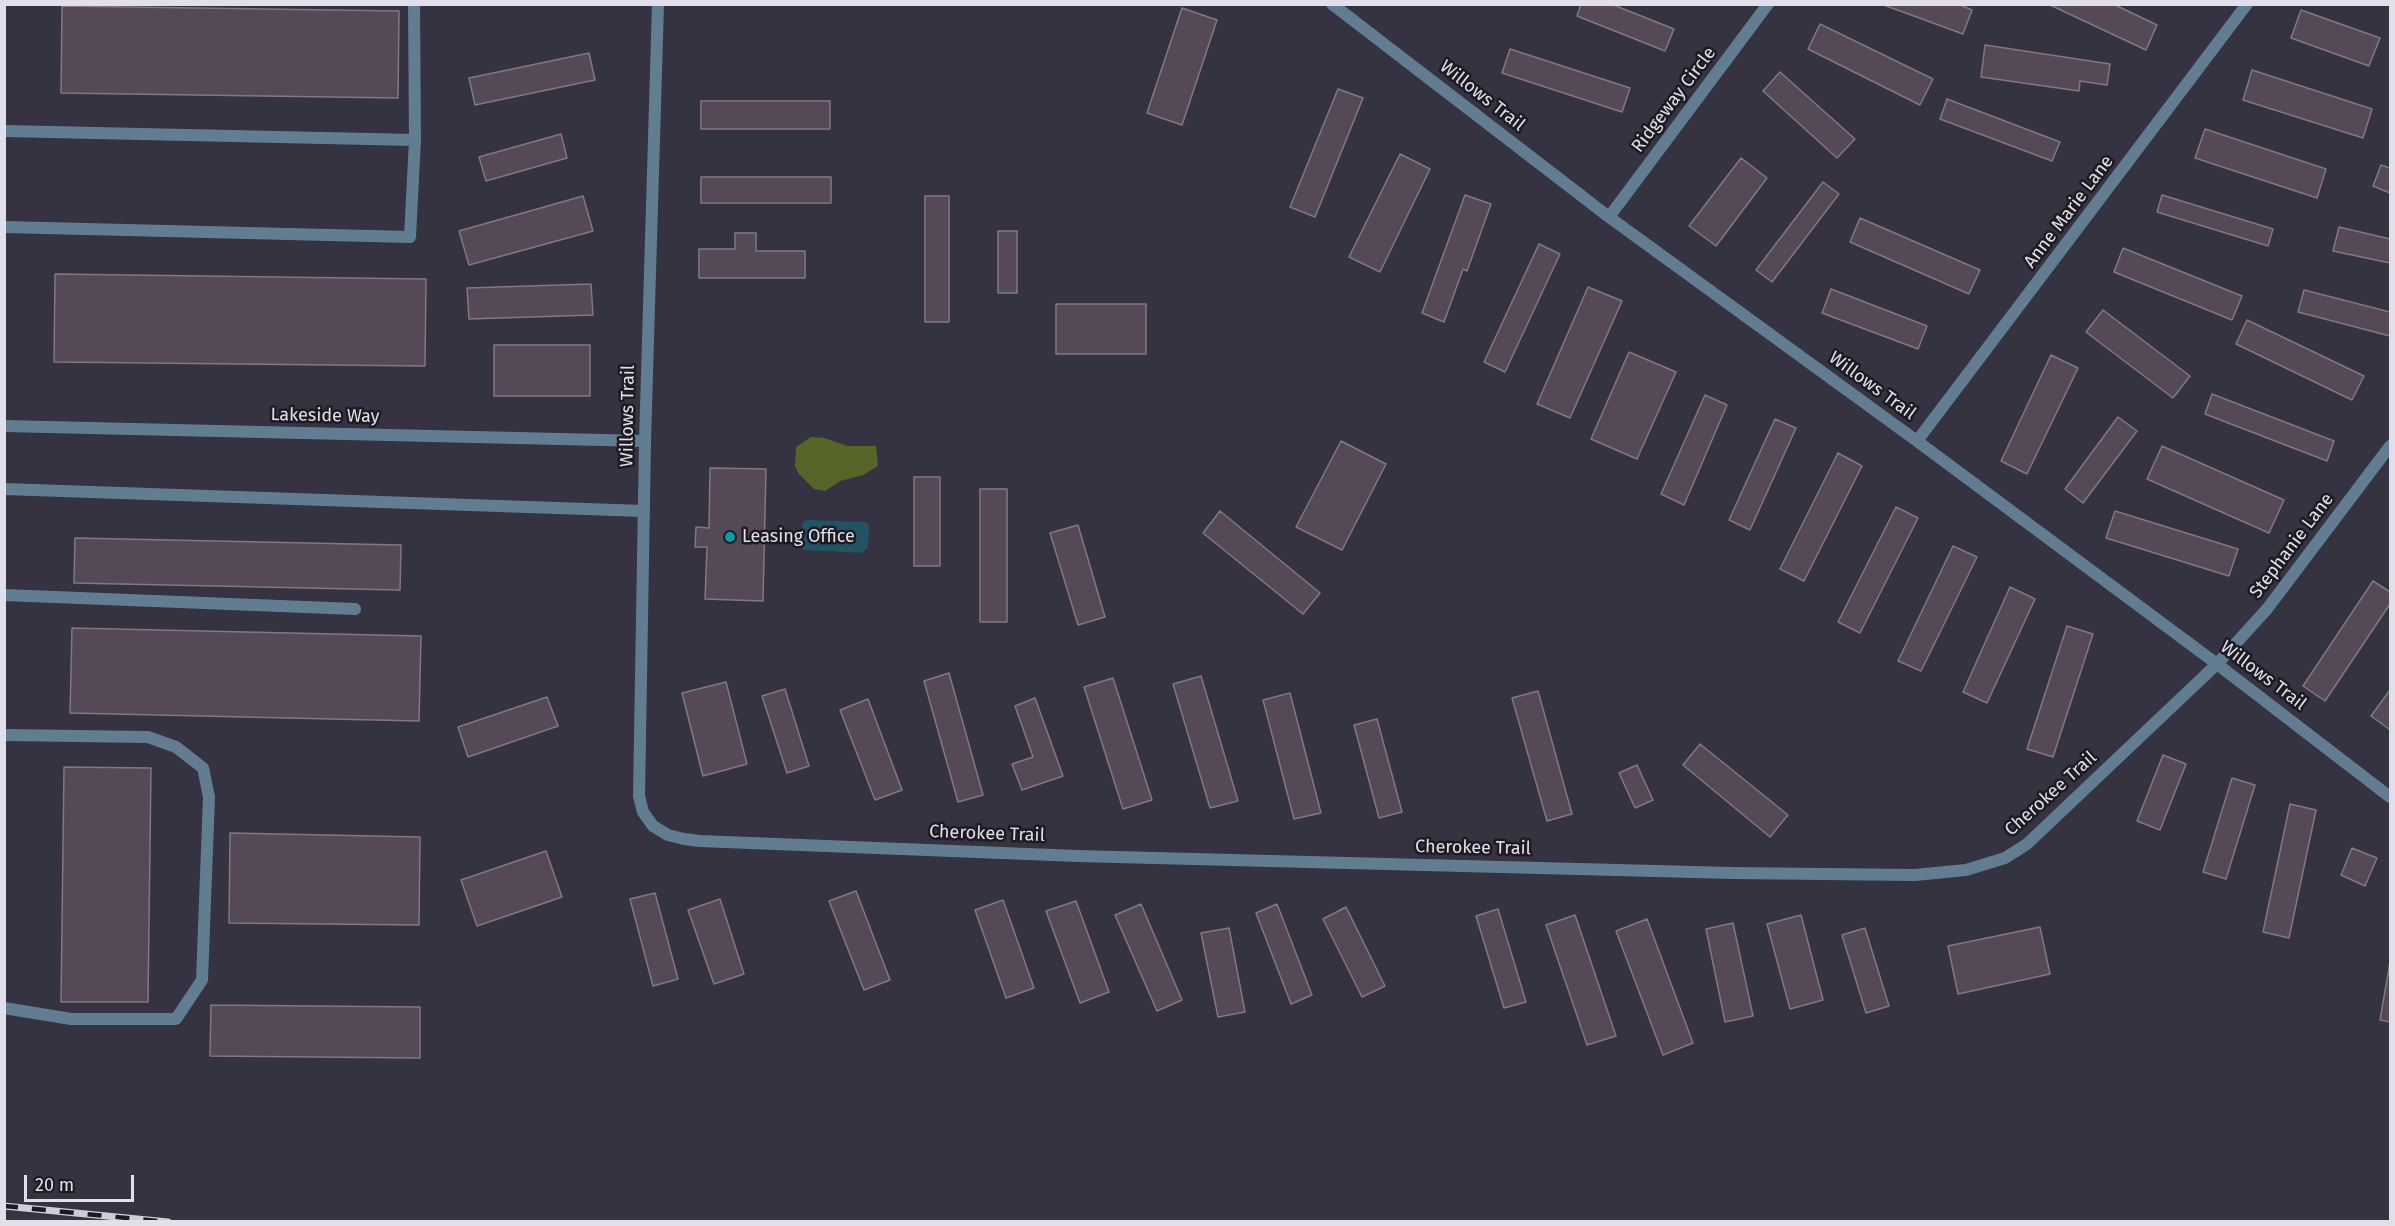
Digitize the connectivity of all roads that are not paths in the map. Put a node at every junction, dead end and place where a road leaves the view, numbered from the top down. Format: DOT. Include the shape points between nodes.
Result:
graph roads {
  1 [pos="414,4"];
  2 [pos="658,4"];
  3 [pos="1332,4"];
  4 [pos="1768,4"];
  5 [pos="2247,4"];
  6 [pos="4,131"];
  7 [pos="415,140"];
  8 [pos="1609,217"];
  9 [pos="4,227"];
  10 [pos="4,426"];
  11 [pos="645,441"];
  12 [pos="1917,441"];
  13 [pos="2391,446"];
  14 [pos="4,489"];
  15 [pos="644,511"];
  16 [pos="4,595"];
  17 [pos="355,609"];
  18 [pos="2217,664"];
  19 [pos="4,735"];
  20 [pos="2391,797"];
  21 [pos="653,826"];
  22 [pos="4,1008"];
  1 -- 7 [label="street"];
  2 -- 11 [label="street, Willows Trail"];
  3 -- 8 [label="street, Willows Trail"];
  4 -- 8 [label="street, Ridgeway Circle"];
  5 -- 12 [label="street, Anne Marie Lane"];
  6 -- 7 [label="street"];
  7 -- 9 [label="street" via="410,237"];
  8 -- 12 [label="street, Willows Trail"];
  10 -- 11 [label="street, Lakeside Way"];
  11 -- 15 [label="street, Willows Trail"];
  12 -- 18 [label="street, Willows Trail"];
  13 -- 18 [label="street, Stephanie Lane" via="2262,616"];
  14 -- 15 [label="street"];
  15 -- 21 [label="street, Willows Trail" via="639,796 643,812"];
  16 -- 17 [label="street"];
  18 -- 20 [label="street, Willows Trail"];
  18 -- 21 [label="street, Cherokee Trail" via="2027,844 2005,858 1945,874 1732,873 1078,856 700,841 668,835"];
  19 -- 22 [label="street" via="148,737 176,747 203,768 209,797 202,980 176,1019 71,1019"];
}
